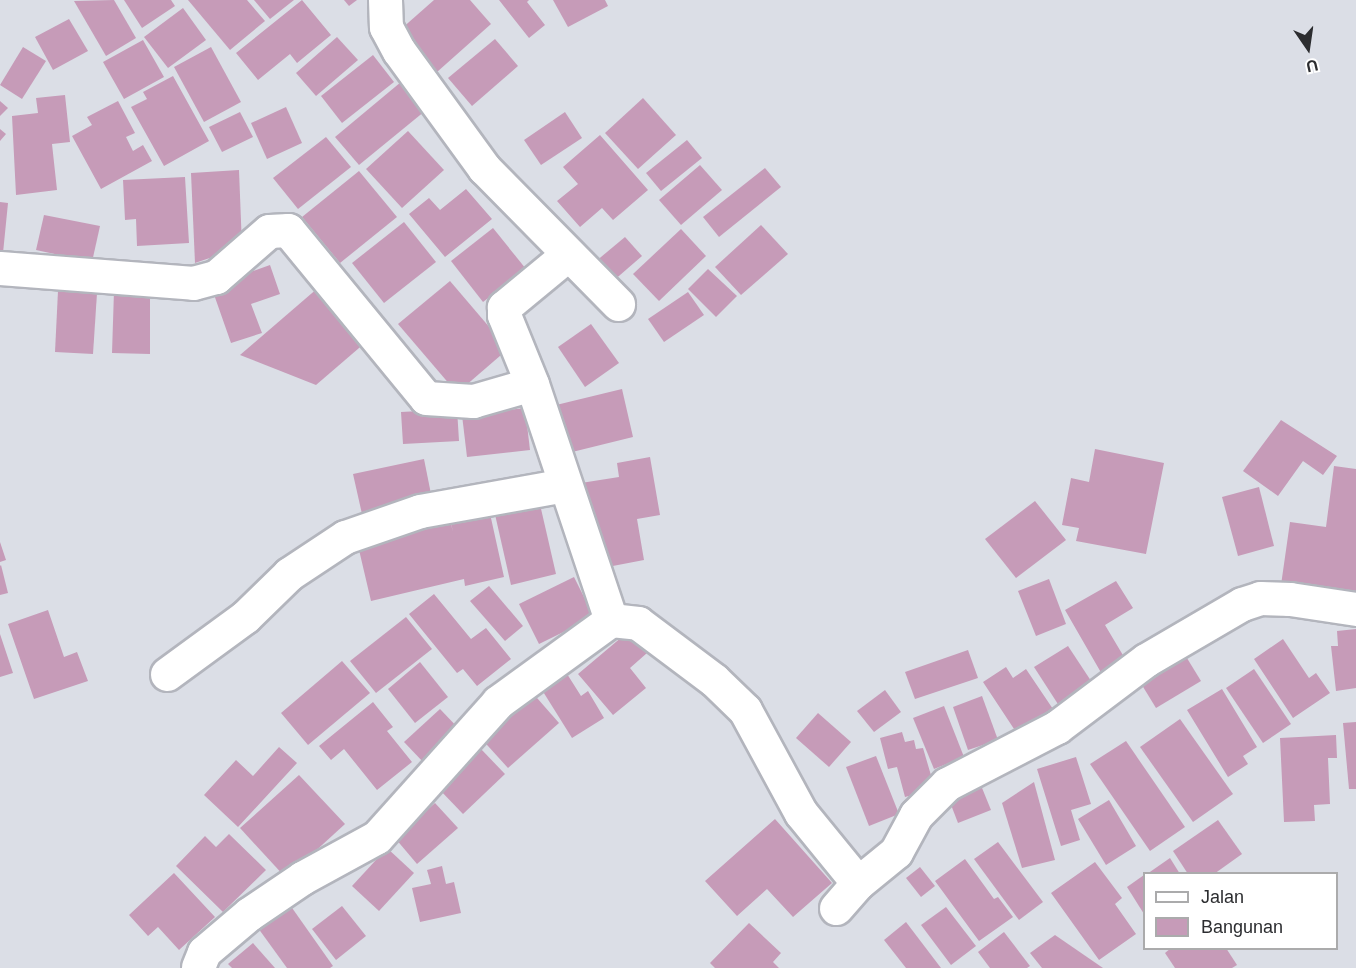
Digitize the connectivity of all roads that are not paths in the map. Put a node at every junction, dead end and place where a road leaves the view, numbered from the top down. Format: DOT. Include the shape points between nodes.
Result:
graph roads {
  1 [pos="385,0"];
  2 [pos="567,255"];
  3 [pos="0,268"];
  4 [pos="618,304"];
  5 [pos="532,384"];
  6 [pos="564,485"];
  7 [pos="1356,609"];
  8 [pos="611,620"];
  9 [pos="167,674"];
  10 [pos="858,883"];
  11 [pos="836,908"];
  12 [pos="198,967"];
  1 -- 2 [label="street" via="386,27 399,51 484,168"];
  2 -- 4 [label="street"];
  2 -- 5 [label="street" via="504,307"];
  3 -- 5 [label="street" via="193,283 216,277 269,231 288,230 426,399 473,401"];
  5 -- 6 [label="street"];
  6 -- 8 [label="street"];
  6 -- 9 [label="street" via="420,511 345,537 289,574 245,617"];
  7 -- 10 [label="street" via="1290,599 1260,598 1242,604 1146,660 1057,727 947,784 916,815 896,852"];
  8 -- 10 [label="street" via="638,623 714,680 745,710 801,813"];
  8 -- 12 [label="street" via="498,702 377,837 302,878 249,914 204,952"];
  10 -- 11 [label="street"];
}
